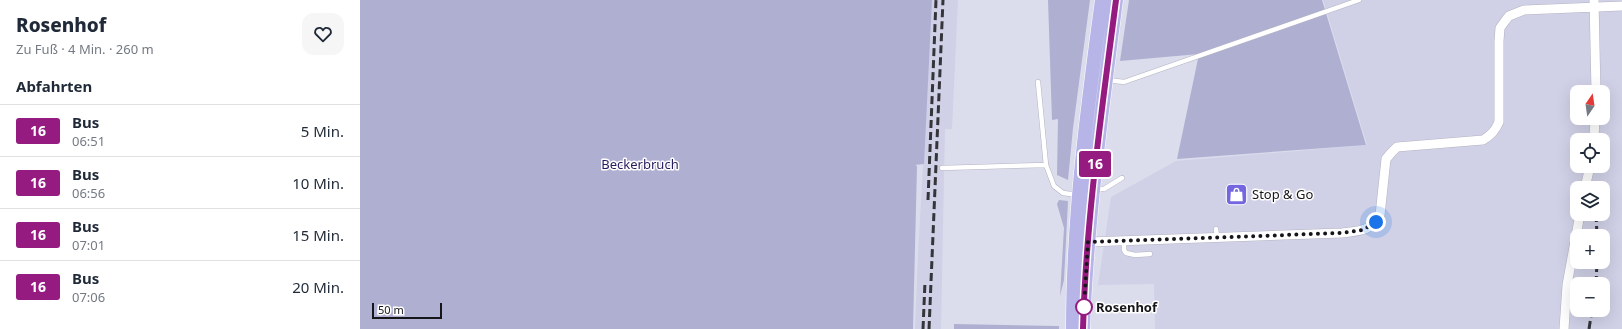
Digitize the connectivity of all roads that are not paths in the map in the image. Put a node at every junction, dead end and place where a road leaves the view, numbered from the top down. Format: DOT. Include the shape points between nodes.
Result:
graph roads {
  1 [pos="1102,0"];
  2 [pos="1116,0"];
  3 [pos="1359,0"];
  4 [pos="1594,4"];
  5 [pos="1622,6"];
  6 [pos="1105,80"];
  7 [pos="1038,82"];
  8 [pos="1596,85"];
  9 [pos="1046,165"];
  10 [pos="942,168"];
  11 [pos="1122,178"];
  12 [pos="1093,188"];
  13 [pos="1078,195"];
  14 [pos="1579,221"];
  15 [pos="1124,241"];
  16 [pos="1088,242"];
  17 [pos="1150,254"];
  18 [pos="1072,329"];
  19 [pos="1084,329"];
  20 [pos="1564,329"];
  1 -- 13 [label="main road"];
  2 -- 6 [label="main road"];
  3 -- 6 [label="lane" via="1124,82"];
  4 -- 5 [label="street"];
  4 -- 8 [label="street"];
  4 -- 15 [label="street" via="1524,10 1509,16 1500,28 1499,117 1496,130 1483,140 1403,146 1390,152 1384,167 1380,215 1371,227 1342,233 1216,233"];
  6 -- 12 [label="main road"];
  7 -- 9 [label="lane"];
  9 -- 10 [label="lane"];
  9 -- 13 [label="lane" via="1054,186 1062,193"];
  11 -- 12 [label="lane" via="1104,189"];
  12 -- 16 [label="main road"];
  13 -- 18 [label="main road"];
  14 -- 20 [label="street" via="1567,285"];
  15 -- 16 [label="street"];
  15 -- 17 [label="lane" via="1126,254"];
  16 -- 19 [label="main road"];
}
